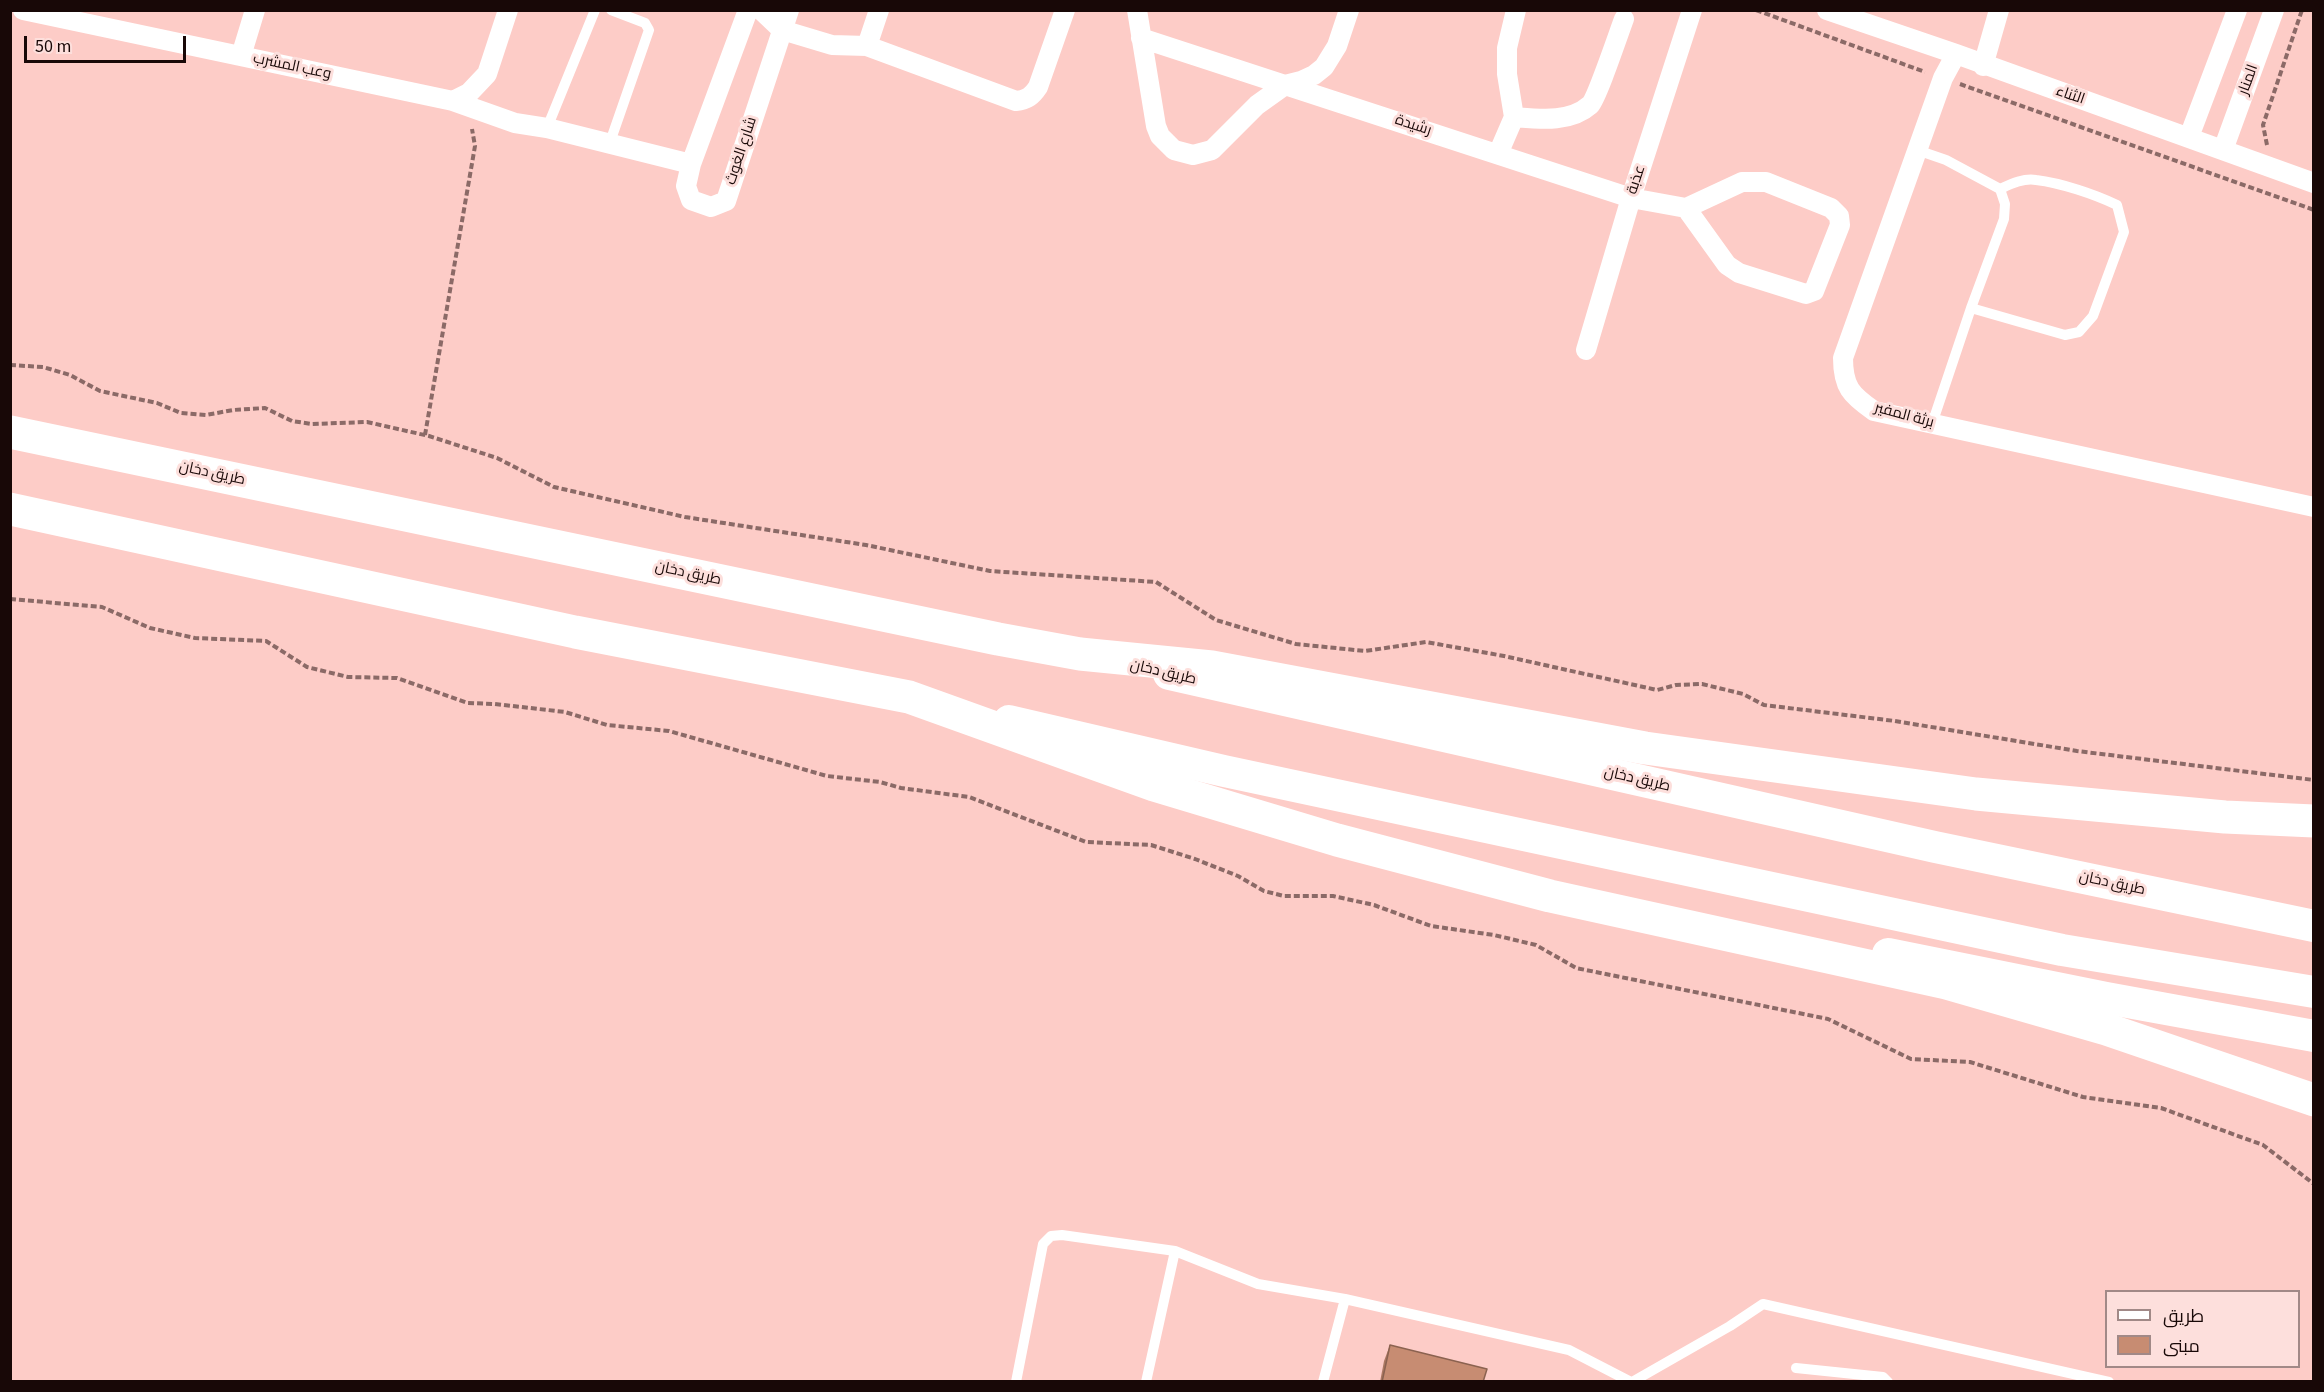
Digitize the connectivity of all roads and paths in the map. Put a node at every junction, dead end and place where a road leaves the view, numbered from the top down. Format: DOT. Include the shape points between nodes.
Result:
graph roads {
  1 [pos="23,10"];
  2 [pos="255,10"];
  3 [pos="508,10"];
  4 [pos="595,10"];
  5 [pos="611,10"];
  6 [pos="748,10"];
  7 [pos="761,10"];
  8 [pos="789,10"];
  9 [pos="879,10"];
  10 [pos="1065,10"];
  11 [pos="1137,10"];
  12 [pos="1349,10"];
  13 [pos="1516,10"];
  14 [pos="1692,10"];
  15 [pos="1756,10"];
  16 [pos="1827,10"];
  17 [pos="1999,10"];
  18 [pos="2237,10"];
  19 [pos="2274,10"];
  20 [pos="2301,10"];
  21 [pos="1624,18"];
  22 [pos="782,30"];
  23 [pos="1141,38"];
  24 [pos="867,46"];
  25 [pos="1956,54"];
  26 [pos="241,56"];
  27 [pos="1983,66"];
  28 [pos="1943,78"];
  29 [pos="1285,85"];
  30 [pos="453,102"];
  31 [pos="1514,117"];
  32 [pos="547,128"];
  33 [pos="2189,137"];
  34 [pos="609,145"];
  35 [pos="1917,150"];
  36 [pos="2223,150"];
  37 [pos="2274,150"];
  38 [pos="1498,154"];
  39 [pos="690,164"];
  40 [pos="2313,183"];
  41 [pos="2000,189"];
  42 [pos="1631,198"];
  43 [pos="1686,208"];
  44 [pos="2313,210"];
  45 [pos="1971,308"];
  46 [pos="1586,350"];
  47 [pos="10,365"];
  48 [pos="1932,424"];
  49 [pos="10,432"];
  50 [pos="425,435"];
  51 [pos="2313,507"];
  52 [pos="10,509"];
  53 [pos="10,599"];
  54 [pos="1080,654"];
  55 [pos="909,697"];
  56 [pos="2313,780"];
  57 [pos="2313,821"];
  58 [pos="2313,926"];
  59 [pos="1709,931"];
  60 [pos="2313,992"];
  61 [pos="2313,1035"];
  62 [pos="2313,1100"];
  63 [pos="2313,1184"];
  64 [pos="1175,1251"];
  65 [pos="1345,1299"];
  66 [pos="1796,1368"];
  67 [pos="1016,1382"];
  68 [pos="1146,1382"];
  69 [pos="1323,1382"];
  70 [pos="1632,1382"];
  71 [pos="1888,1382"];
  72 [pos="2109,1382"];
  1 -- 26 [label="street, وعب المشرب"];
  2 -- 26 [label="street"];
  3 -- 30 [label="street" via="487,74 469,93"];
  4 -- 32 [label="lane"];
  5 -- 34 [label="lane" via="645,22 649,30"];
  6 -- 39 [label="street, شارع الغوث"];
  7 -- 22 [label="street"];
  8 -- 22 [label="street, شارع الغوث"];
  9 -- 24 [label="street"];
  10 -- 24 [label="street" via="1038,87 1025,100 1016,101"];
  11 -- 23 [label="street"];
  12 -- 29 [label="street" via="1337,46 1324,67 1301,81"];
  13 -- 31 [label="street" via="1507,48"];
  14 -- 42 [label="street, عذبة"];
  15 -- 28 [label="path"];
  16 -- 25 [label="street, الثناء"];
  17 -- 27 [label="street"];
  18 -- 33 [label="street"];
  19 -- 36 [label="street, المنار"];
  20 -- 37 [label="path" via="2263,125 2265,144"];
  21 -- 31 [label="street" via="1592,104 1576,114 1546,120"];
  22 -- 24 [label="street" via="832,45"];
  22 -- 39 [label="street, شارع الغوث" via="726,201 711,207 692,200 686,186"];
  23 -- 29 [label="street, رشيدة"];
  23 -- 29 [label="street" via="1156,126 1166,144 1183,154 1212,150 1257,105"];
  25 -- 27 [label="street, الثناء"];
  25 -- 28 [label="street, برثة المفير"];
  26 -- 30 [label="street, وعب المشرب"];
  27 -- 33 [label="street, الثناء"];
  28 -- 35 [label="street, برثة المفير"];
  28 -- 44 [label="path"];
  29 -- 38 [label="street, رشيدة"];
  30 -- 32 [label="street, وعب المشرب" via="515,123"];
  30 -- 50 [label="path" via="473,130 475,146"];
  31 -- 38 [label="street"];
  32 -- 34 [label="street, وعب المشرب"];
  33 -- 36 [label="street, الثناء"];
  34 -- 39 [label="street, وعب المشرب"];
  35 -- 41 [label="lane" via="1946,160"];
  35 -- 48 [label="street, برثة المفير" via="1843,358 1843,375 1849,390 1874,411"];
  36 -- 40 [label="street, الثناء"];
  38 -- 42 [label="street, رشيدة"];
  41 -- 45 [label="lane" via="2004,219"];
  41 -- 45 [label="lane" via="2018,181 2035,180 2097,196 2116,205 2124,232 2093,316 2079,332 2064,335"];
  42 -- 43 [label="street, رشيدة"];
  42 -- 46 [label="street, عذبة"];
  43 -- 43 [label="street" via="1726,265 1739,273 1806,294 1814,291 1840,225 1839,216 1831,208 1766,182 1742,182"];
  45 -- 48 [label="lane"];
  47 -- 50 [label="path" via="43,367 70,375 100,391 157,403 181,413 206,415 265,408 292,421 367,422"];
  48 -- 51 [label="street, برثة المفير"];
  49 -- 54 [label="highway, طريق دخان"];
  50 -- 56 [label="path" via="497,458 554,487 685,517 866,545 990,571 1156,582 1216,620 1296,644 1365,651 1426,642 1657,690 1702,684 1743,694 1764,705 1896,721 2077,751"];
  52 -- 55 [label="highway" via="575,632"];
  53 -- 63 [label="path" via="102,607 150,628 195,638 266,641 307,667 348,677 397,678 468,703 566,712 607,724 669,731 827,776 969,797 1086,842 1152,845 1238,876 1264,891 1284,896 1333,896 1374,905 1431,926 1536,945 1576,968 1828,1018 1911,1059 1970,1062 2083,1097 2161,1108 2263,1145"];
  54 -- 57 [label="highway" via="1212,667 1645,748 1976,794 2225,817"];
  54 -- 58 [label="main road, طريق دخان" via="1935,847"];
  55 -- 59 [label="highway" via="1155,785 1337,840 1550,896"];
  55 -- 60 [label="main road" via="1224,771 2062,950"];
  59 -- 61 [label="main road" via="1780,933"];
  59 -- 62 [label="highway" via="1946,983 2106,1029"];
  64 -- 65 [label="lane" via="1258,1284"];
  64 -- 67 [label="lane" via="1051,1236 1043,1244"];
  64 -- 68 [label="lane"];
  65 -- 69 [label="lane"];
  65 -- 70 [label="lane" via="1569,1350"];
  66 -- 71 [label="lane" via="1883,1377"];
  70 -- 72 [label="lane" via="1763,1304"];
}
